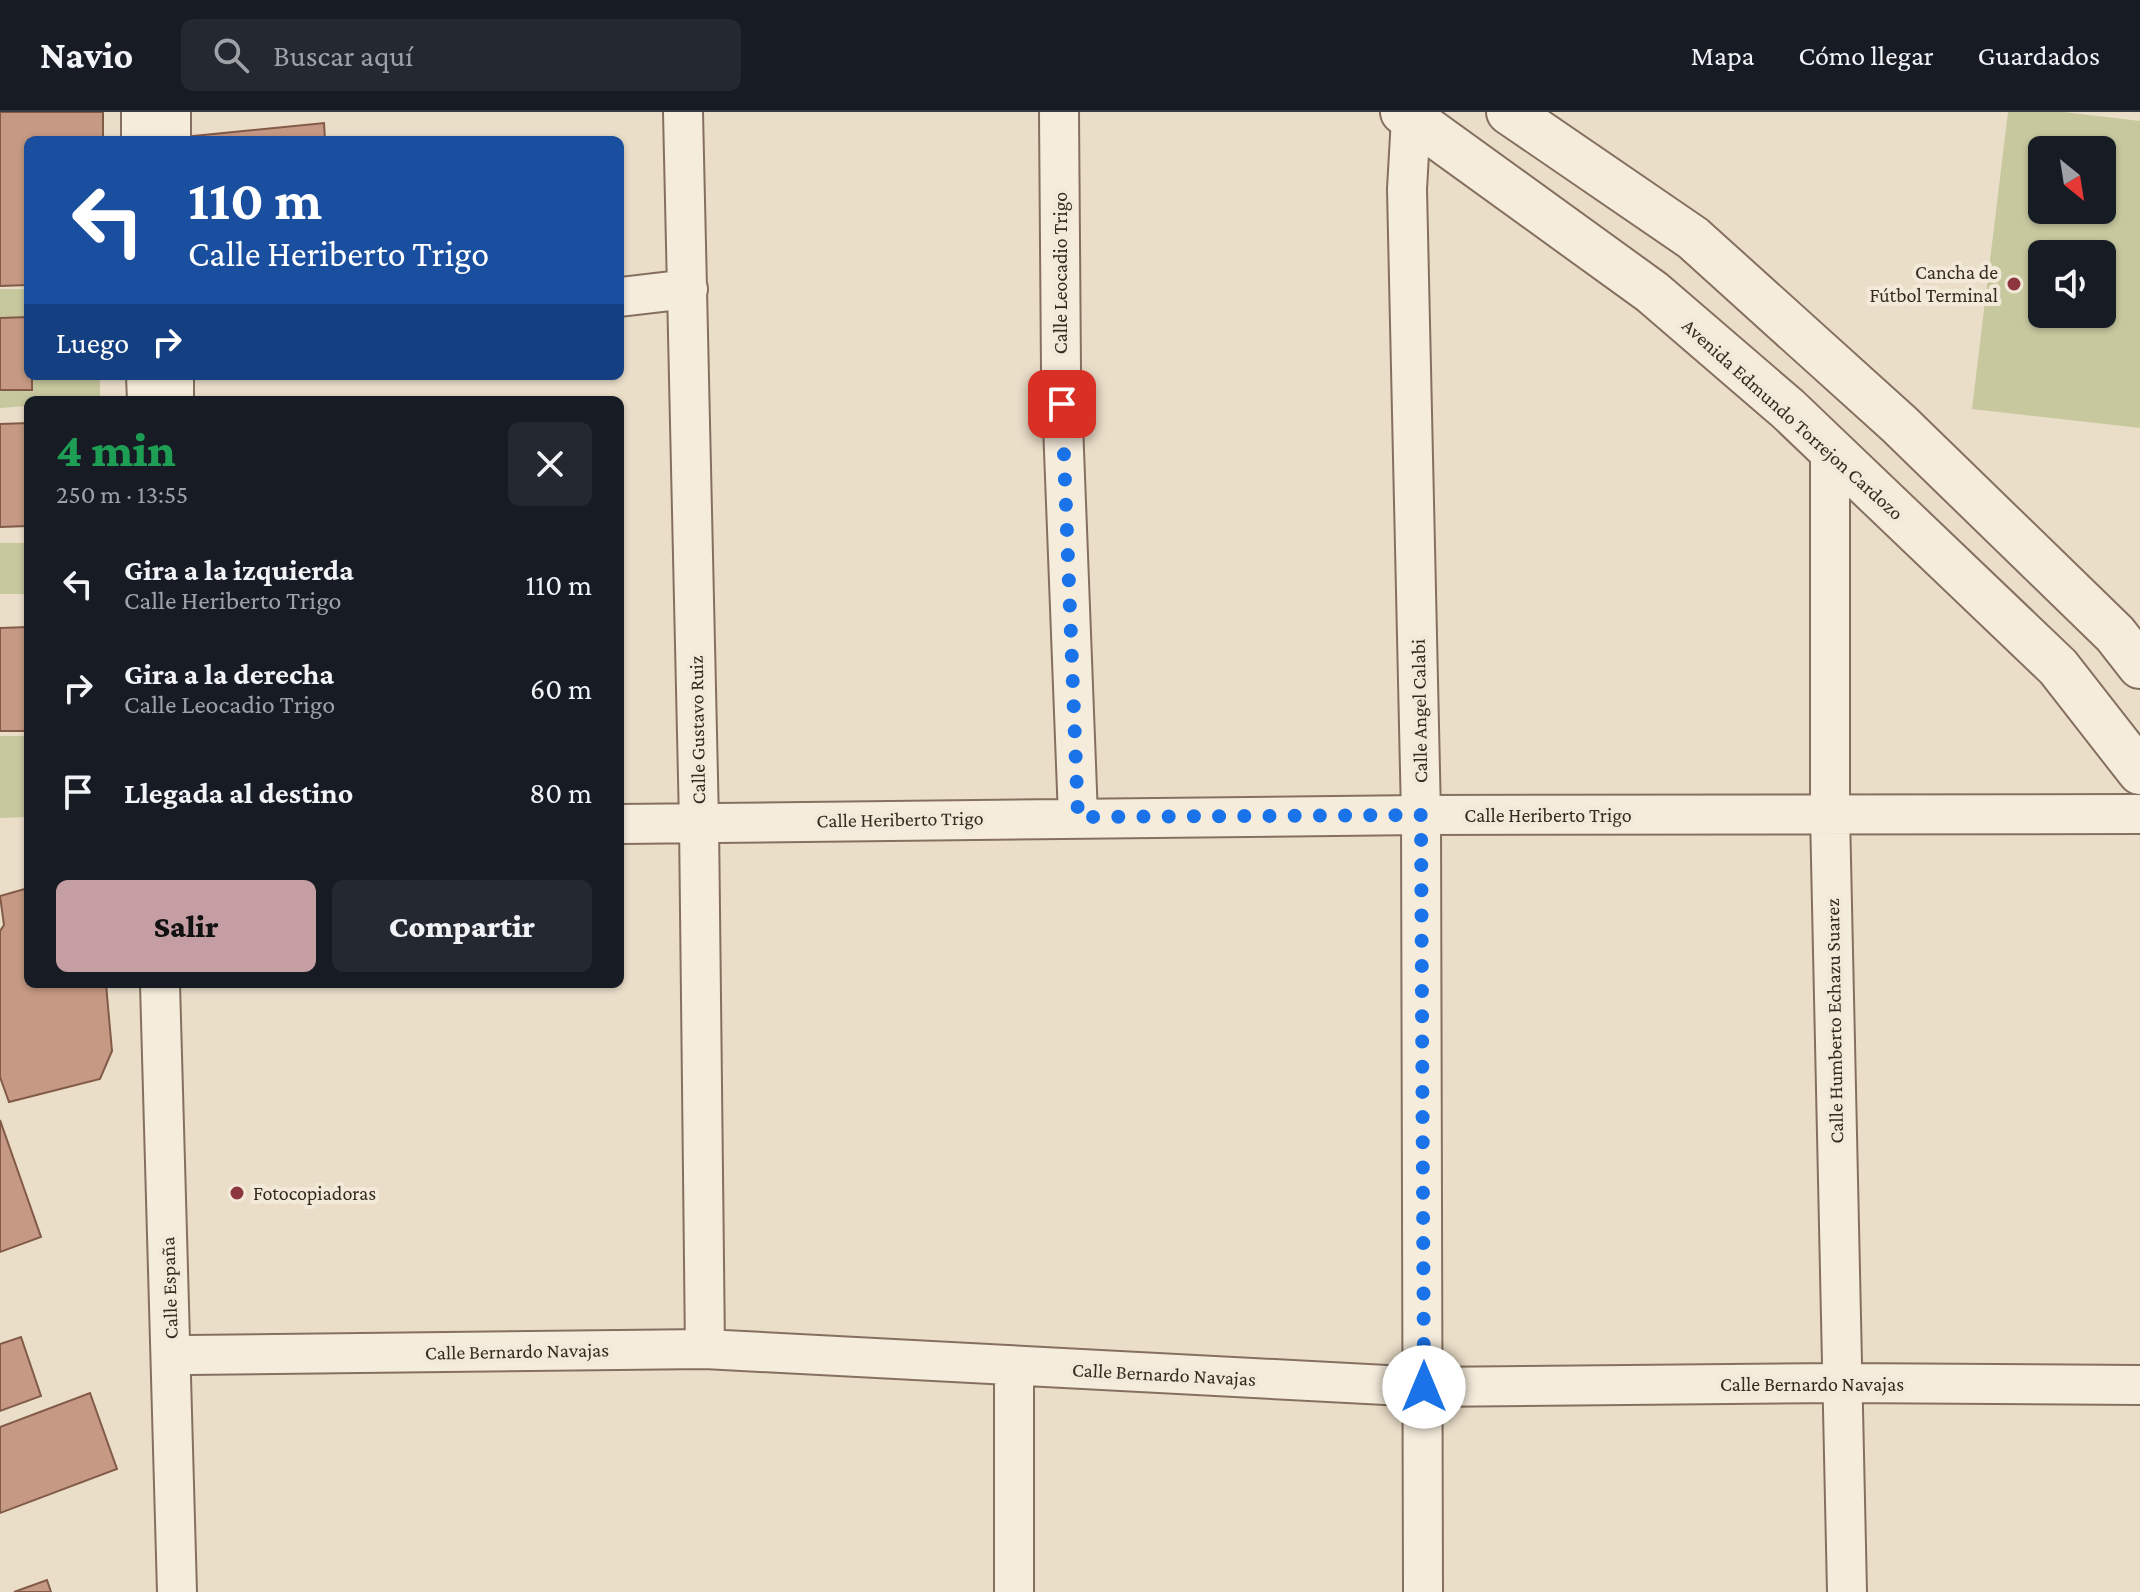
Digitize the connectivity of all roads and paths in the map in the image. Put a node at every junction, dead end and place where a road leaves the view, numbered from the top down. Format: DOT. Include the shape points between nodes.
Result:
graph roads {
  1 [pos="141,112"];
  2 [pos="171,112"];
  3 [pos="683,112"];
  4 [pos="1059,112"];
  5 [pos="1509,112"];
  6 [pos="1407,115"];
  7 [pos="141,136"];
  8 [pos="171,136"];
  9 [pos="688,289"];
  10 [pos="624,297"];
  11 [pos="1830,449"];
  12 [pos="2140,666"];
  13 [pos="2140,772"];
  14 [pos="1830,814"];
  15 [pos="2140,814"];
  16 [pos="1421,815"];
  17 [pos="1078,817"];
  18 [pos="699,822"];
  19 [pos="624,824"];
  20 [pos="160,988"];
  21 [pos="182,988"];
  22 [pos="705,1349"];
  23 [pos="188,1355"];
  24 [pos="1014,1366"];
  25 [pos="1841,1383"];
  26 [pos="2140,1385"];
  27 [pos="1424,1387"];
  28 [pos="177,1592"];
  29 [pos="196,1592"];
  30 [pos="1014,1592"];
  31 [pos="1423,1592"];
  32 [pos="1847,1592"];
  1 -- 7 [label="street"];
  2 -- 8 [label="street"];
  3 -- 9 [label="street, Calle Gustavo Ruiz"];
  4 -- 17 [label="street, Calle Leocadio Trigo" via="1061,372"];
  5 -- 12 [label="street" via="1693,238 1899,424 2115,634"];
  6 -- 11 [label="street, Avenida Edmundo Torrejon Cardozo" via="1652,292"];
  6 -- 16 [label="street, Calle Angel Calabi"];
  9 -- 10 [label="street"];
  9 -- 18 [label="street, Calle Gustavo Ruiz"];
  11 -- 13 [label="street, Avenida Edmundo Torrejon Cardozo" via="2058,667"];
  11 -- 14 [label="street, Calle Humberto Echazu Suarez"];
  14 -- 15 [label="street, Calle Heriberto Trigo"];
  14 -- 16 [label="street, Calle Heriberto Trigo"];
  14 -- 25 [label="street, Calle Humberto Echazu Suarez"];
  16 -- 17 [label="street, Calle Heriberto Trigo"];
  16 -- 27 [label="street, Calle Angel Calabi"];
  17 -- 18 [label="street, Calle Heriberto Trigo"];
  18 -- 19 [label="street, Calle Heriberto Trigo"];
  18 -- 22 [label="street, Calle Gustavo Ruiz"];
  20 -- 28 [label="street, Calle España"];
  21 -- 23 [label="street, Calle España"];
  22 -- 23 [label="street, Calle Bernardo Navajas"];
  22 -- 24 [label="street, Calle Bernardo Navajas"];
  23 -- 29 [label="street, Calle España"];
  24 -- 27 [label="street, Calle Bernardo Navajas"];
  24 -- 30 [label="street"];
  25 -- 26 [label="street, Calle Bernardo Navajas"];
  25 -- 27 [label="street, Calle Bernardo Navajas"];
  25 -- 32 [label="street, Calle Humberto Echazu Suarez"];
  27 -- 31 [label="street, Calle Angel Calabi"];
}
